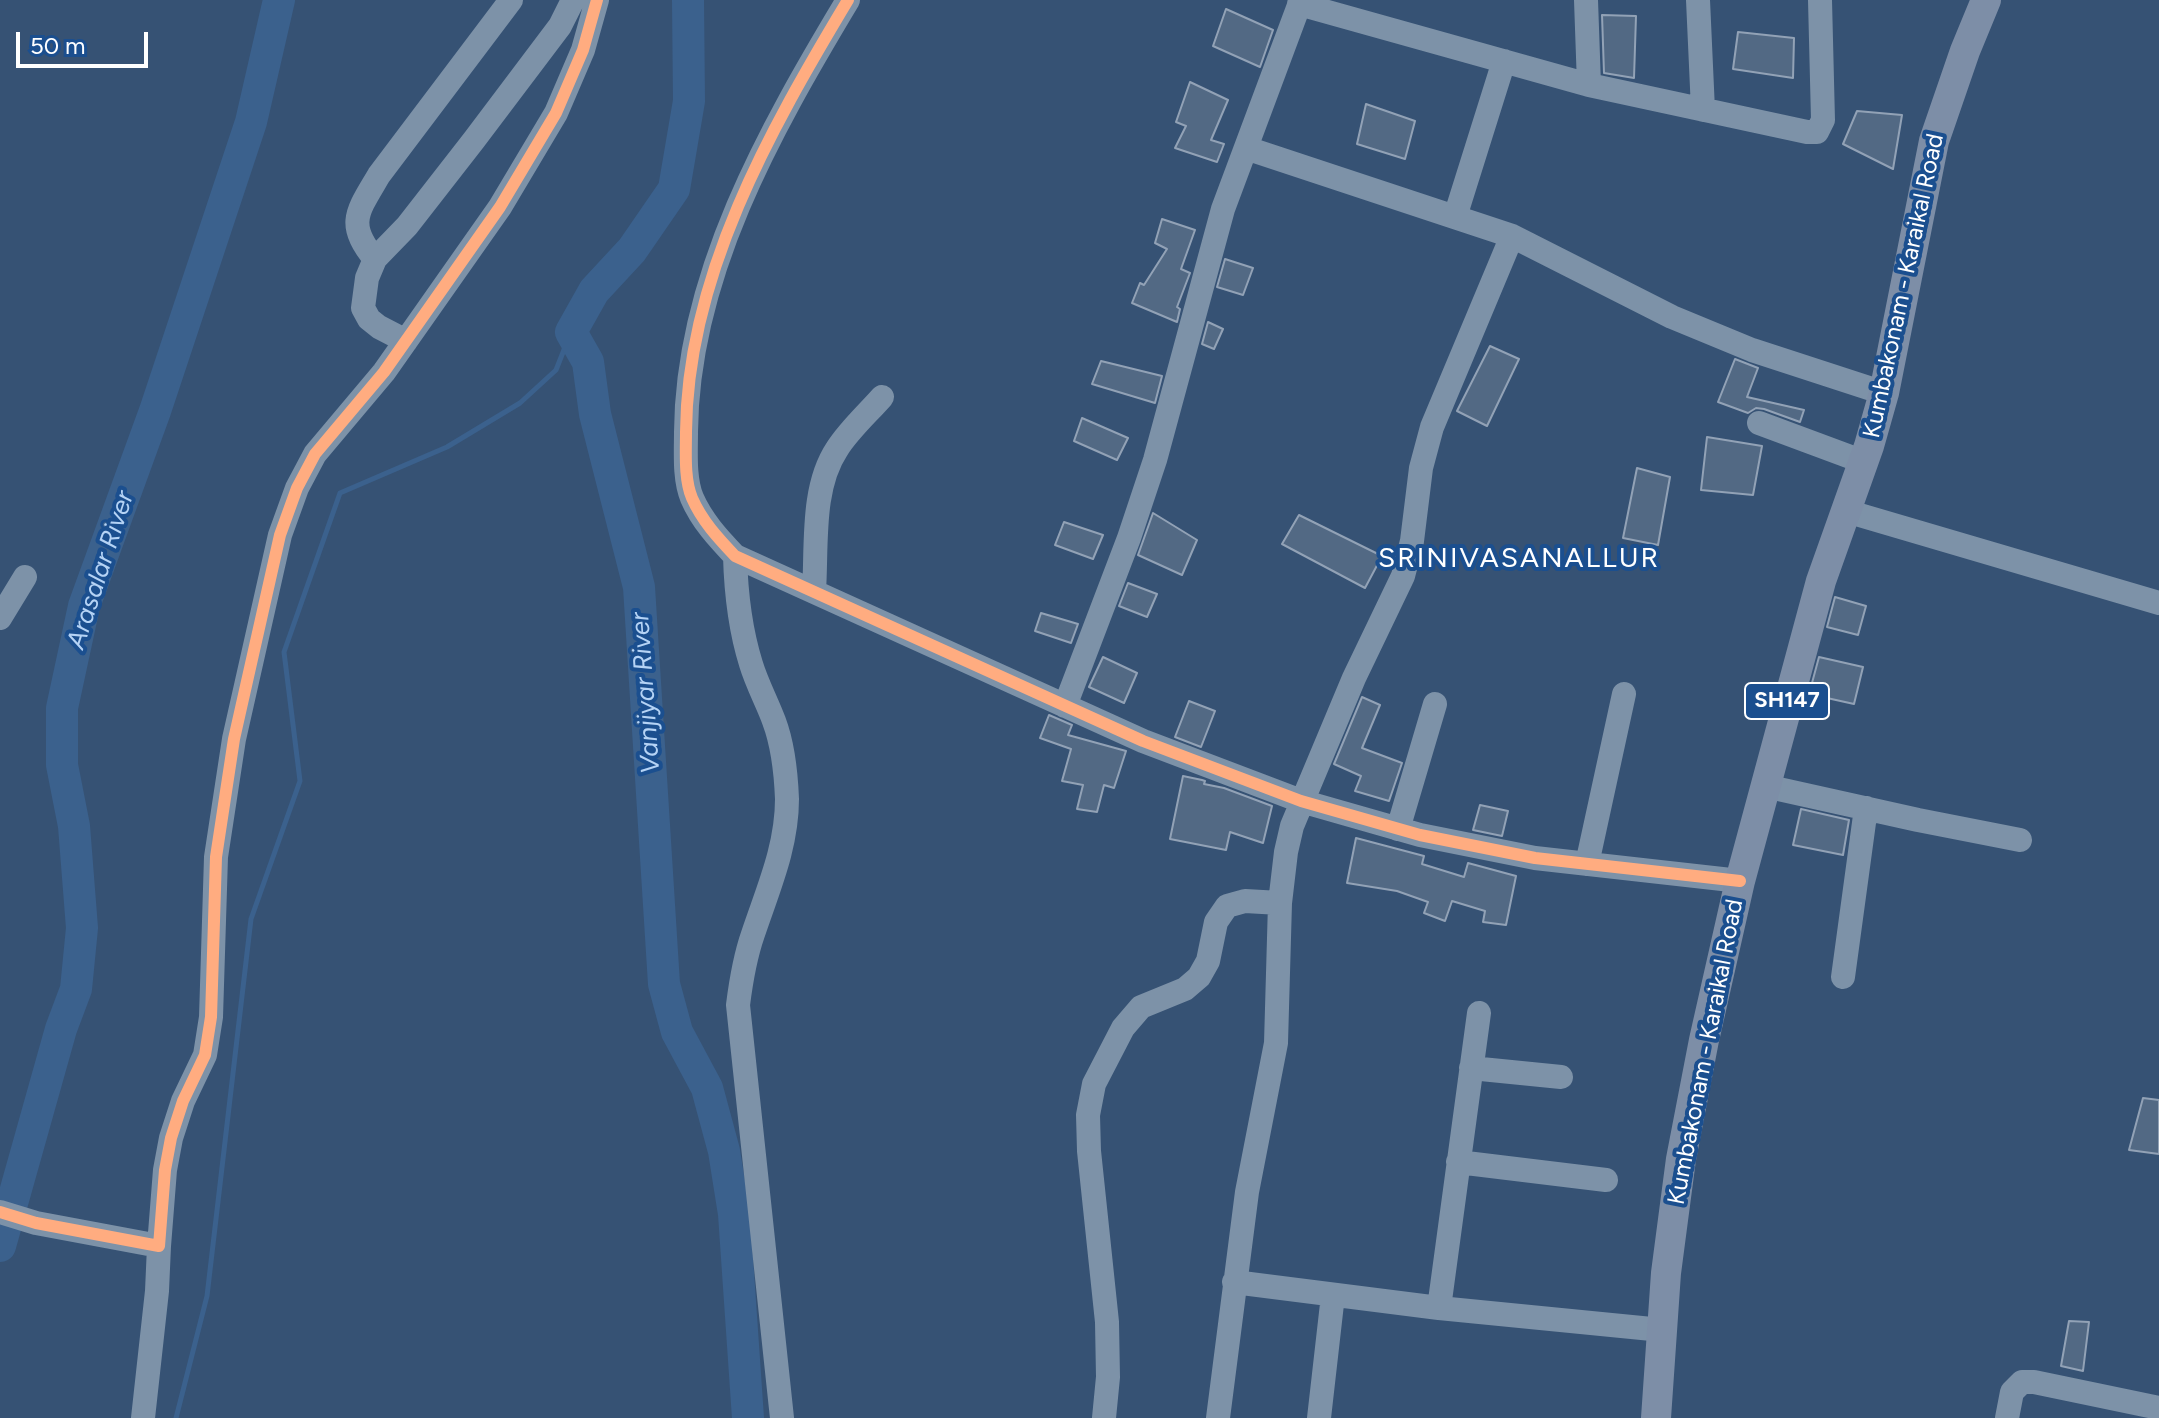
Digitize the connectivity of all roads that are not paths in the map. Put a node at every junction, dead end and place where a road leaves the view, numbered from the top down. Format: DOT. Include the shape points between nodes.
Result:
graph roads {
  1 [pos="511,0"];
  2 [pos="573,0"];
  3 [pos="597,0"];
  4 [pos="848,0"];
  5 [pos="1586,0"];
  6 [pos="1698,0"];
  7 [pos="1820,0"];
  8 [pos="1986,0"];
  9 [pos="1300,2"];
  10 [pos="1504,61"];
  11 [pos="1589,85"];
  12 [pos="1703,110"];
  13 [pos="1246,148"];
  14 [pos="1455,217"];
  15 [pos="1512,236"];
  16 [pos="375,259"];
  17 [pos="406,341"];
  18 [pos="1884,393"];
  19 [pos="882,397"];
  20 [pos="1759,423"];
  21 [pos="1864,462"];
  22 [pos="1846,511"];
  23 [pos="735,556"];
  24 [pos="25,577"];
  25 [pos="814,591"];
  26 [pos="2159,603"];
  27 [pos="0,618"];
  28 [pos="1624,694"];
  29 [pos="1435,704"];
  30 [pos="1065,706"];
  31 [pos="1765,786"];
  32 [pos="1301,801"];
  33 [pos="1866,808"];
  34 [pos="1398,829"];
  35 [pos="2020,840"];
  36 [pos="1587,864"];
  37 [pos="1740,881"];
  38 [pos="1280,903"];
  39 [pos="1843,977"];
  40 [pos="1479,1013"];
  41 [pos="1471,1068"];
  42 [pos="1561,1077"];
  43 [pos="1458,1162"];
  44 [pos="1606,1180"];
  45 [pos="0,1212"];
  46 [pos="159,1246"];
  47 [pos="1234,1282"];
  48 [pos="1333,1295"];
  49 [pos="1439,1308"];
  50 [pos="1662,1330"];
  51 [pos="2159,1408"];
  52 [pos="143,1418"];
  53 [pos="782,1418"];
  54 [pos="1104,1418"];
  55 [pos="1218,1418"];
  56 [pos="1319,1418"];
  57 [pos="1656,1418"];
  58 [pos="2007,1418"];
  1 -- 16 [label="street" via="362,203 358,237"];
  2 -- 16 [label="street" via="560,26 474,140"];
  3 -- 17 [label="street" via="556,113 500,207"];
  4 -- 23 [label="street" via="754,169 713,273 691,359 686,420 691,495 707,526"];
  5 -- 11 [label="street"];
  6 -- 12 [label="street"];
  7 -- 12 [label="street" via="1823,120 1817,132"];
  8 -- 18 [label="main road, Kumbakonam - Karaikal Road / SH147" via="1934,141"];
  9 -- 10 [label="street"];
  9 -- 13 [label="street"];
  10 -- 11 [label="street"];
  10 -- 14 [label="street"];
  11 -- 12 [label="street"];
  13 -- 14 [label="street"];
  13 -- 30 [label="street" via="1223,209 1155,460"];
  14 -- 15 [label="street"];
  15 -- 18 [label="street" via="1672,317 1752,350"];
  15 -- 32 [label="street" via="1432,427 1403,576"];
  16 -- 17 [label="street" via="363,308 379,327"];
  17 -- 46 [label="street" via="315,454 280,535 234,739 216,857 205,1055 171,1138"];
  18 -- 21 [label="main road, Kumbakonam - Karaikal Road / SH147"];
  19 -- 25 [label="street" via="836,450 826,470"];
  20 -- 21 [label="street"];
  21 -- 22 [label="main road, Kumbakonam - Karaikal Road / SH147"];
  22 -- 26 [label="street"];
  22 -- 31 [label="main road, Kumbakonam - Karaikal Road / SH147" via="1803,640"];
  23 -- 25 [label="street"];
  23 -- 53 [label="street" via="743,638 775,724 787,799 776,872 753,934 738,1005"];
  24 -- 27 [label="street"];
  25 -- 30 [label="street"];
  28 -- 36 [label="street"];
  29 -- 34 [label="street"];
  30 -- 32 [label="street"];
  31 -- 33 [label="street"];
  31 -- 37 [label="main road, Kumbakonam - Karaikal Road / SH147"];
  32 -- 34 [label="street"];
  32 -- 38 [label="street" via="1286,852"];
  33 -- 35 [label="street"];
  33 -- 39 [label="street"];
  34 -- 36 [label="street"];
  36 -- 37 [label="street"];
  37 -- 50 [label="main road, Kumbakonam - Karaikal Road / SH147" via="1681,1159"];
  38 -- 47 [label="street" via="1276,1043"];
  38 -- 54 [label="street" via="1227,906 1216,922 1199,977 1185,989 1141,1007 1107,1053 1094,1084 1089,1151 1107,1322"];
  40 -- 41 [label="street"];
  41 -- 42 [label="street"];
  41 -- 43 [label="street"];
  43 -- 44 [label="street"];
  43 -- 49 [label="street"];
  45 -- 46 [label="street"];
  46 -- 52 [label="street"];
  47 -- 48 [label="street"];
  47 -- 55 [label="street"];
  48 -- 49 [label="street"];
  48 -- 56 [label="street"];
  49 -- 50 [label="street"];
  50 -- 57 [label="main road, Kumbakonam - Karaikal Road / SH147"];
  51 -- 58 [label="street" via="2022,1382 2012,1392"];
}
